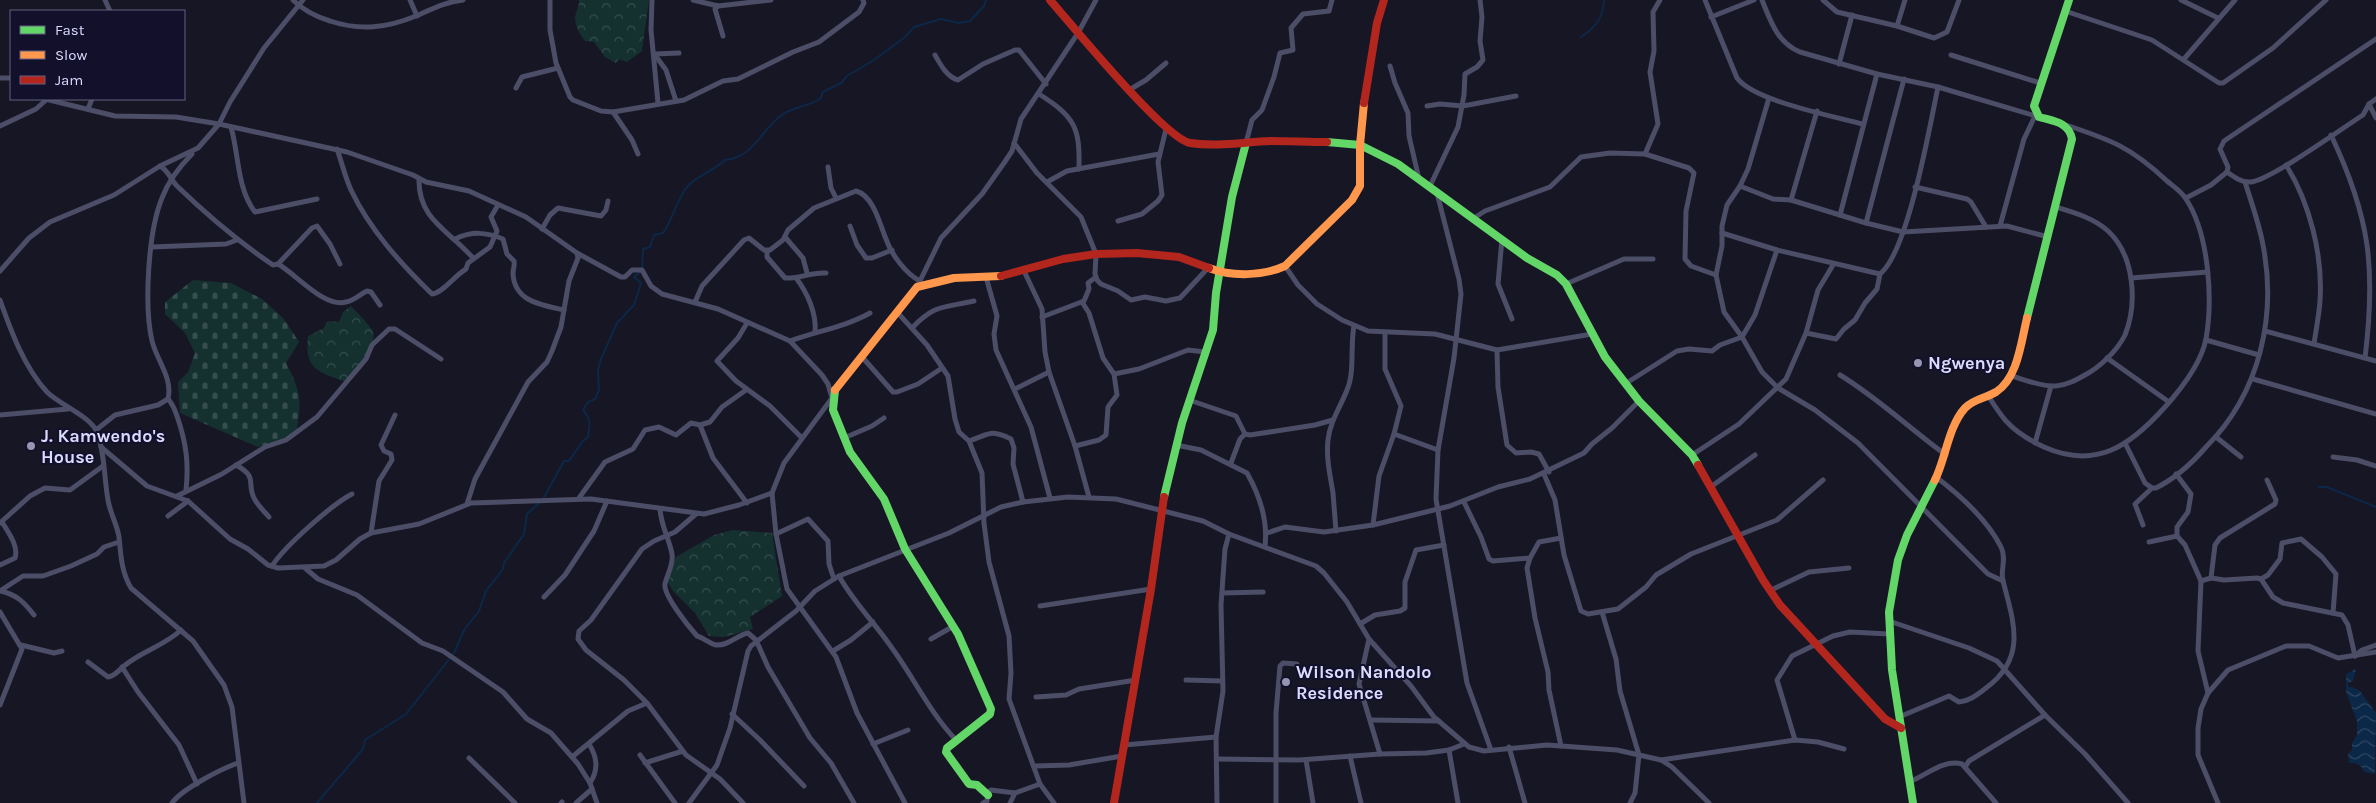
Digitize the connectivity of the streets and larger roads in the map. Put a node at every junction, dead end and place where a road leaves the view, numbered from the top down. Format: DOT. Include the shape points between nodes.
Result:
graph roads {
  1 [pos="293,0"];
  2 [pos="302,0"];
  3 [pos="410,0"];
  4 [pos="463,0"];
  5 [pos="550,0"];
  6 [pos="652,0"];
  7 [pos="693,0"];
  8 [pos="771,0"];
  9 [pos="863,0"];
  10 [pos="1050,0"];
  11 [pos="1096,0"];
  12 [pos="1332,0"];
  13 [pos="1384,0"];
  14 [pos="1480,0"];
  15 [pos="1660,0"];
  16 [pos="1704,0"];
  17 [pos="1754,0"];
  18 [pos="1762,0"];
  19 [pos="1823,0"];
  20 [pos="1905,0"];
  21 [pos="1960,0"];
  22 [pos="2069,0"];
  23 [pos="2181,0"];
  24 [pos="2235,0"];
  25 [pos="2326,0"];
  26 [pos="298,6"];
  27 [pos="718,6"];
  28 [pos="2065,11"];
  29 [pos="1852,15"];
  30 [pos="417,16"];
  31 [pos="1711,17"];
  32 [pos="2218,18"];
  33 [pos="1897,26"];
  34 [pos="1078,33"];
  35 [pos="723,36"];
  36 [pos="2376,39"];
  37 [pos="678,53"];
  38 [pos="654,54"];
  39 [pos="935,54"];
  40 [pos="1951,55"];
  41 [pos="2184,58"];
  42 [pos="1166,63"];
  43 [pos="1839,64"];
  44 [pos="1390,66"];
  45 [pos="558,68"];
  46 [pos="1876,74"];
  47 [pos="1904,79"];
  48 [pos="2040,83"];
  49 [pos="1046,84"];
  50 [pos="1938,87"];
  51 [pos="516,88"];
  52 [pos="1129,90"];
  53 [pos="1039,94"];
  54 [pos="1516,96"];
  55 [pos="1769,98"];
  56 [pos="2376,99"];
  57 [pos="44,100"];
  58 [pos="49,100"];
  59 [pos="92,100"];
  60 [pos="676,101"];
  61 [pos="658,103"];
  62 [pos="2369,104"];
  63 [pos="1427,106"];
  64 [pos="1463,106"];
  65 [pos="88,109"];
  66 [pos="1817,111"];
  67 [pos="613,112"];
  68 [pos="2037,117"];
  69 [pos="2376,118"];
  70 [pos="219,124"];
  71 [pos="1862,124"];
  72 [pos="2065,125"];
  73 [pos="0,126"];
  74 [pos="231,127"];
  75 [pos="1166,129"];
  76 [pos="2331,135"];
  77 [pos="1014,143"];
  78 [pos="1246,143"];
  79 [pos="1360,145"];
  80 [pos="198,148"];
  81 [pos="337,149"];
  82 [pos="638,154"];
  83 [pos="1159,154"];
  84 [pos="1645,154"];
  85 [pos="2286,165"];
  86 [pos="160,166"];
  87 [pos="828,167"];
  88 [pos="1079,169"];
  89 [pos="2227,172"];
  90 [pos="419,179"];
  91 [pos="1419,179"];
  92 [pos="172,180"];
  93 [pos="1047,182"];
  94 [pos="2245,182"];
  95 [pos="1430,186"];
  96 [pos="1740,186"];
  97 [pos="1915,187"];
  98 [pos="1437,192"];
  99 [pos="836,198"];
  100 [pos="2186,198"];
  101 [pos="317,199"];
  102 [pos="608,200"];
  103 [pos="1790,200"];
  104 [pos="498,205"];
  105 [pos="2056,207"];
  106 [pos="1840,215"];
  107 [pos="1474,218"];
  108 [pos="1118,221"];
  109 [pos="1866,224"];
  110 [pos="850,226"];
  111 [pos="2000,226"];
  112 [pos="1986,227"];
  113 [pos="542,230"];
  114 [pos="1903,232"];
  115 [pos="1722,233"];
  116 [pos="785,236"];
  117 [pos="496,237"];
  118 [pos="2048,237"];
  119 [pos="1502,238"];
  120 [pos="455,239"];
  121 [pos="237,240"];
  122 [pos="152,247"];
  123 [pos="892,250"];
  124 [pos="1777,250"];
  125 [pos="767,251"];
  126 [pos="577,253"];
  127 [pos="1096,254"];
  128 [pos="473,258"];
  129 [pos="1653,259"];
  130 [pos="278,264"];
  131 [pos="340,264"];
  132 [pos="1833,265"];
  133 [pos="1285,266"];
  134 [pos="1208,268"];
  135 [pos="0,271"];
  136 [pos="1024,271"];
  137 [pos="1219,272"];
  138 [pos="2208,272"];
  139 [pos="807,273"];
  140 [pos="826,273"];
  141 [pos="1716,274"];
  142 [pos="1880,274"];
  143 [pos="986,277"];
  144 [pos="1096,277"];
  145 [pos="796,278"];
  146 [pos="2132,278"];
  147 [pos="918,284"];
  148 [pos="1566,284"];
  149 [pos="0,300"];
  150 [pos="974,301"];
  151 [pos="695,302"];
  152 [pos="1082,302"];
  153 [pos="380,305"];
  154 [pos="564,310"];
  155 [pos="897,312"];
  156 [pos="870,313"];
  157 [pos="1042,317"];
  158 [pos="1512,319"];
  159 [pos="747,323"];
  160 [pos="1354,326"];
  161 [pos="912,328"];
  162 [pos="2265,331"];
  163 [pos="815,332"];
  164 [pos="1806,333"];
  165 [pos="1385,334"];
  166 [pos="1592,334"];
  167 [pos="1742,337"];
  168 [pos="2206,340"];
  169 [pos="790,341"];
  170 [pos="1456,341"];
  171 [pos="2314,344"];
  172 [pos="1496,350"];
  173 [pos="1205,352"];
  174 [pos="2259,355"];
  175 [pos="863,358"];
  176 [pos="2107,358"];
  177 [pos="2365,358"];
  178 [pos="441,359"];
  179 [pos="2376,361"];
  180 [pos="942,368"];
  181 [pos="1049,372"];
  182 [pos="1114,374"];
  183 [pos="1840,375"];
  184 [pos="2012,376"];
  185 [pos="2253,379"];
  186 [pos="1625,384"];
  187 [pos="2051,386"];
  188 [pos="1778,388"];
  189 [pos="1015,389"];
  190 [pos="746,390"];
  191 [pos="1989,397"];
  192 [pos="832,398"];
  193 [pos="168,399"];
  194 [pos="1189,400"];
  195 [pos="1639,401"];
  196 [pos="2169,402"];
  197 [pos="69,409"];
  198 [pos="2376,414"];
  199 [pos="0,415"];
  200 [pos="396,415"];
  201 [pos="884,418"];
  202 [pos="1333,420"];
  203 [pos="700,426"];
  204 [pos="96,430"];
  205 [pos="1244,434"];
  206 [pos="1394,434"];
  207 [pos="2216,437"];
  208 [pos="802,438"];
  209 [pos="844,438"];
  210 [pos="969,441"];
  211 [pos="2035,443"];
  212 [pos="2124,443"];
  213 [pos="1176,445"];
  214 [pos="1075,446"];
  215 [pos="101,447"];
  216 [pos="1438,450"];
  217 [pos="1692,455"];
  218 [pos="1756,455"];
  219 [pos="1946,455"];
  220 [pos="2241,457"];
  221 [pos="2333,457"];
  222 [pos="1231,463"];
  223 [pos="236,465"];
  224 [pos="103,466"];
  225 [pos="2376,466"];
  226 [pos="1546,473"];
  227 [pos="2176,474"];
  228 [pos="1936,477"];
  229 [pos="1823,480"];
  230 [pos="2267,480"];
  231 [pos="1712,486"];
  232 [pos="2152,488"];
  233 [pos="186,490"];
  234 [pos="772,493"];
  235 [pos="352,494"];
  236 [pos="177,496"];
  237 [pos="1089,496"];
  238 [pos="579,498"];
  239 [pos="1050,498"];
  240 [pos="188,501"];
  241 [pos="607,501"];
  242 [pos="1023,502"];
  243 [pos="1464,502"];
  244 [pos="747,503"];
  245 [pos="467,504"];
  246 [pos="1921,506"];
  247 [pos="660,509"];
  248 [pos="1437,510"];
  249 [pos="1161,511"];
  250 [pos="696,514"];
  251 [pos="168,516"];
  252 [pos="269,517"];
  253 [pos="984,517"];
  254 [pos="1,522"];
  255 [pos="1373,525"];
  256 [pos="2143,525"];
  257 [pos="1336,531"];
  258 [pos="1267,532"];
  259 [pos="371,533"];
  260 [pos="776,534"];
  261 [pos="1229,534"];
  262 [pos="1737,535"];
  263 [pos="665,536"];
  264 [pos="2177,536"];
  265 [pos="1561,538"];
  266 [pos="119,542"];
  267 [pos="2149,542"];
  268 [pos="1444,545"];
  269 [pos="1265,546"];
  270 [pos="905,550"];
  271 [pos="1530,558"];
  272 [pos="0,566"];
  273 [pos="272,566"];
  274 [pos="305,568"];
  275 [pos="1849,568"];
  276 [pos="837,577"];
  277 [pos="2211,578"];
  278 [pos="2261,579"];
  279 [pos="2003,581"];
  280 [pos="2201,581"];
  281 [pos="1151,589"];
  282 [pos="1,591"];
  283 [pos="1769,591"];
  284 [pos="1263,592"];
  285 [pos="1222,593"];
  286 [pos="544,598"];
  287 [pos="800,605"];
  288 [pos="1040,606"];
  289 [pos="0,612"];
  290 [pos="1602,612"];
  291 [pos="2333,613"];
  292 [pos="34,615"];
  293 [pos="1889,621"];
  294 [pos="872,622"];
  295 [pos="1360,624"];
  296 [pos="952,627"];
  297 [pos="181,630"];
  298 [pos="1889,634"];
  299 [pos="931,639"];
  300 [pos="1369,639"];
  301 [pos="756,640"];
  302 [pos="21,645"];
  303 [pos="1816,645"];
  304 [pos="2376,645"];
  305 [pos="62,651"];
  306 [pos="833,651"];
  307 [pos="2376,652"];
  308 [pos="2355,656"];
  309 [pos="88,662"];
  310 [pos="1297,664"];
  311 [pos="122,667"];
  312 [pos="2005,670"];
  313 [pos="1136,680"];
  314 [pos="1186,680"];
  315 [pos="1222,681"];
  316 [pos="2208,693"];
  317 [pos="1036,697"];
  318 [pos="647,703"];
  319 [pos="0,705"];
  320 [pos="732,714"];
  321 [pos="2045,714"];
  322 [pos="1899,717"];
  323 [pos="1371,720"];
  324 [pos="1439,721"];
  325 [pos="1901,728"];
  326 [pos="908,730"];
  327 [pos="1216,737"];
  328 [pos="956,740"];
  329 [pos="1795,740"];
  330 [pos="589,744"];
  331 [pos="873,744"];
  332 [pos="1464,744"];
  333 [pos="1124,745"];
  334 [pos="1561,746"];
  335 [pos="1509,747"];
  336 [pos="1844,749"];
  337 [pos="1449,750"];
  338 [pos="1491,750"];
  339 [pos="683,751"];
  340 [pos="1380,754"];
  341 [pos="640,755"];
  342 [pos="1639,755"];
  343 [pos="1122,756"];
  344 [pos="1350,756"];
  345 [pos="572,757"];
  346 [pos="469,758"];
  347 [pos="1218,759"];
  348 [pos="1306,760"];
  349 [pos="1660,760"];
  350 [pos="1275,761"];
  351 [pos="238,763"];
  352 [pos="645,764"];
  353 [pos="1035,766"];
  354 [pos="1965,767"];
  355 [pos="712,774"];
  356 [pos="590,782"];
  357 [pos="1909,782"];
  358 [pos="197,784"];
  359 [pos="1040,784"];
  360 [pos="804,786"];
  361 [pos="592,789"];
  362 [pos="1015,793"];
  363 [pos="988,795"];
  364 [pos="852,802"];
  365 [pos="172,803"];
  366 [pos="244,803"];
  367 [pos="515,803"];
  368 [pos="576,803"];
  369 [pos="597,803"];
  370 [pos="674,803"];
  371 [pos="689,803"];
  372 [pos="743,803"];
  373 [pos="905,803"];
  374 [pos="983,803"];
  375 [pos="1010,803"];
  376 [pos="1054,803"];
  377 [pos="1114,803"];
  378 [pos="1216,803"];
  379 [pos="1276,803"];
  380 [pos="1313,803"];
  381 [pos="1361,803"];
  382 [pos="1458,803"];
  383 [pos="1526,803"];
  384 [pos="1630,803"];
  385 [pos="1708,803"];
  386 [pos="1913,803"];
  387 [pos="1996,803"];
  388 [pos="2128,803"];
  389 [pos="2218,803"];
  1 -- 26 [label="street"];
  2 -- 26 [label="street"];
  3 -- 30 [label="street"];
  4 -- 30 [label="street" via="444,3"];
  5 -- 45 [label="street" via="550,30"];
  6 -- 38 [label="street"];
  7 -- 27 [label="street"];
  8 -- 27 [label="street"];
  9 -- 60 [label="street" via="859,12 820,42"];
  10 -- 34 [label="street"];
  11 -- 34 [label="street"];
  12 -- 78 [label="street" via="1329,11 1303,14 1291,28 1293,50 1280,52 1262,110 1252,120"];
  13 -- 79 [label="street" via="1364,88"];
  14 -- 64 [label="street" via="1483,60 1465,74"];
  15 -- 84 [label="street" via="1653,12 1654,51 1650,72 1658,124"];
  16 -- 31 [label="street"];
  17 -- 31 [label="street"];
  18 -- 43 [label="street" via="1775,31 1784,43 1800,52"];
  19 -- 29 [label="street" via="1830,8"];
  20 -- 33 [label="street"];
  21 -- 33 [label="street" via="1947,32 1940,37"];
  22 -- 28 [label="street"];
  23 -- 32 [label="street"];
  24 -- 32 [label="street"];
  25 -- 41 [label="street" via="2272,48 2223,83 2216,82"];
  26 -- 30 [label="street" via="333,22 363,28 380,28"];
  26 -- 70 [label="street" via="264,48"];
  27 -- 35 [label="street" via="715,9"];
  28 -- 41 [label="street" via="2152,40"];
  28 -- 48 [label="street"];
  29 -- 33 [label="street"];
  29 -- 43 [label="street"];
  31 -- 55 [label="street" via="1737,78 1749,90"];
  32 -- 41 [label="street"];
  34 -- 49 [label="street"];
  34 -- 52 [label="street"];
  36 -- 89 [label="street" via="2224,141 2220,149"];
  37 -- 38 [label="street"];
  38 -- 60 [label="street" via="666,70"];
  38 -- 61 [label="street"];
  39 -- 49 [label="street" via="953,79 958,80 983,64 1019,50"];
  40 -- 48 [label="street"];
  42 -- 52 [label="street"];
  43 -- 46 [label="street"];
  44 -- 91 [label="street" via="1408,113 1409,136"];
  45 -- 51 [label="street" via="522,76"];
  45 -- 67 [label="street" via="573,100"];
  46 -- 47 [label="street"];
  46 -- 71 [label="street"];
  47 -- 50 [label="street"];
  47 -- 109 [label="street"];
  48 -- 68 [label="street" via="2034,106"];
  49 -- 53 [label="street"];
  50 -- 68 [label="street"];
  50 -- 97 [label="street"];
  52 -- 75 [label="street"];
  53 -- 77 [label="street" via="1021,119"];
  53 -- 88 [label="street" via="1054,103 1074,124 1080,140"];
  54 -- 64 [label="street"];
  55 -- 66 [label="street"];
  55 -- 96 [label="street"];
  56 -- 62 [label="street"];
  57 -- 73 [label="street" via="36,109"];
  58 -- 65 [label="street"];
  59 -- 65 [label="street"];
  60 -- 61 [label="street"];
  61 -- 67 [label="street"];
  62 -- 69 [label="street"];
  62 -- 76 [label="street" via="2363,115"];
  63 -- 64 [label="street"];
  64 -- 95 [label="street" via="1458,127"];
  65 -- 70 [label="street" via="115,116 176,117"];
  66 -- 71 [label="street"];
  66 -- 103 [label="street"];
  67 -- 82 [label="street"];
  68 -- 72 [label="street"];
  68 -- 111 [label="street" via="2024,139"];
  70 -- 74 [label="street"];
  70 -- 80 [label="street"];
  71 -- 106 [label="street"];
  72 -- 100 [label="street" via="2114,141 2130,150"];
  72 -- 105 [label="street" via="2072,139"];
  74 -- 81 [label="street"];
  74 -- 101 [label="street" via="238,167 255,212"];
  75 -- 78 [label="street" via="1189,142"];
  75 -- 83 [label="street"];
  76 -- 85 [label="street"];
  76 -- 177 [label="street" via="2358,198 2368,243 2373,288"];
  77 -- 93 [label="street"];
  77 -- 147 [label="street" via="987,188 941,238"];
  78 -- 79 [label="street"];
  78 -- 137 [label="street" via="1232,197"];
  79 -- 91 [label="street" via="1398,164"];
  79 -- 133 [label="street" via="1358,193"];
  80 -- 86 [label="street"];
  80 -- 92 [label="street"];
  81 -- 90 [label="street"];
  81 -- 128 [label="street" via="350,188 362,209 398,261 432,294 438,293 466,269"];
  83 -- 88 [label="street"];
  83 -- 108 [label="street" via="1160,199 1142,214"];
  84 -- 107 [label="street" via="1610,153 1581,157 1550,187"];
  84 -- 141 [label="street" via="1694,172 1686,211 1685,259 1691,266"];
  85 -- 94 [label="street" via="2257,180"];
  85 -- 171 [label="street" via="2294,178 2315,238 2320,300"];
  86 -- 92 [label="street"];
  86 -- 135 [label="street" via="114,195 50,222 30,238"];
  87 -- 99 [label="street"];
  88 -- 93 [label="street"];
  89 -- 94 [label="street"];
  89 -- 100 [label="street"];
  90 -- 104 [label="street" via="469,191"];
  90 -- 120 [label="street" via="421,200 426,210"];
  91 -- 95 [label="street"];
  92 -- 121 [label="street"];
  92 -- 122 [label="street" via="161,199"];
  93 -- 127 [label="street" via="1081,217"];
  94 -- 162 [label="street" via="2266,265"];
  95 -- 98 [label="street"];
  96 -- 103 [label="street" via="1773,199"];
  96 -- 115 [label="street" via="1727,205"];
  97 -- 112 [label="street" via="1967,199"];
  97 -- 114 [label="street"];
  98 -- 107 [label="street"];
  98 -- 170 [label="street" via="1460,286"];
  99 -- 116 [label="street" via="814,208"];
  99 -- 123 [label="street" via="860,192 877,213"];
  100 -- 138 [label="street" via="2202,239"];
  102 -- 113 [label="street" via="601,216 558,208"];
  103 -- 106 [label="street"];
  104 -- 113 [label="street" via="526,217"];
  104 -- 117 [label="street" via="491,217 497,225"];
  105 -- 118 [label="street"];
  105 -- 146 [label="street" via="2090,219 2107,230 2118,243"];
  106 -- 109 [label="street"];
  107 -- 119 [label="street"];
  109 -- 114 [label="street"];
  110 -- 123 [label="street" via="866,258"];
  111 -- 112 [label="street"];
  111 -- 118 [label="street"];
  112 -- 114 [label="street"];
  113 -- 126 [label="street"];
  114 -- 142 [label="street" via="1892,258"];
  115 -- 124 [label="street"];
  115 -- 141 [label="street"];
  116 -- 125 [label="street"];
  116 -- 139 [label="street" via="803,258"];
  117 -- 120 [label="street" via="471,233"];
  117 -- 128 [label="street" via="485,252"];
  117 -- 154 [label="street" via="503,239 507,254 514,261 513,274 519,293 534,303"];
  118 -- 184 [label="street"];
  119 -- 148 [label="street"];
  119 -- 158 [label="street" via="1498,284"];
  120 -- 128 [label="street"];
  121 -- 122 [label="street" via="226,244"];
  121 -- 130 [label="street" via="273,265"];
  122 -- 193 [label="street" via="148,281 149,326 152,343 167,378"];
  123 -- 147 [label="street"];
  124 -- 132 [label="street"];
  124 -- 167 [label="street" via="1755,315"];
  125 -- 145 [label="street" via="767,257 782,276"];
  125 -- 151 [label="street" via="749,238 744,240 702,286"];
  126 -- 151 [label="street" via="621,277 632,270 642,270 651,286 662,294"];
  126 -- 154 [label="street"];
  127 -- 134 [label="street" via="1162,255"];
  127 -- 136 [label="street" via="1063,259"];
  127 -- 144 [label="street"];
  129 -- 148 [label="street" via="1624,259"];
  130 -- 131 [label="street" via="317,226"];
  130 -- 153 [label="street" via="333,302 346,302 367,290"];
  132 -- 142 [label="street"];
  132 -- 164 [label="street" via="1818,290"];
  133 -- 137 [label="street" via="1257,274"];
  133 -- 160 [label="street" via="1309,297"];
  134 -- 137 [label="street"];
  134 -- 144 [label="street" via="1180,298 1166,301 1145,297 1131,300 1101,284"];
  136 -- 143 [label="street"];
  136 -- 157 [label="street" via="1039,301"];
  137 -- 173 [label="street" via="1213,330"];
  138 -- 146 [label="street"];
  138 -- 168 [label="street"];
  139 -- 140 [label="street"];
  139 -- 145 [label="street"];
  141 -- 167 [label="street" via="1724,312"];
  142 -- 164 [label="street" via="1877,289 1855,320 1836,339"];
  143 -- 147 [label="street"];
  143 -- 189 [label="street" via="996,316 996,350"];
  144 -- 152 [label="street" via="1089,281 1089,289"];
  145 -- 163 [label="street" via="806,294 815,321"];
  146 -- 176 [label="street" via="2130,316 2124,335"];
  147 -- 155 [label="street"];
  148 -- 166 [label="street"];
  149 -- 197 [label="street" via="32,370 49,394"];
  150 -- 161 [label="street" via="934,309"];
  151 -- 159 [label="street"];
  152 -- 157 [label="street"];
  152 -- 182 [label="street" via="1089,313 1103,358"];
  154 -- 245 [label="street" via="549,358 528,382 475,479"];
  155 -- 161 [label="street"];
  155 -- 175 [label="street"];
  156 -- 163 [label="street" via="850,324"];
  157 -- 181 [label="street"];
  159 -- 169 [label="street"];
  159 -- 190 [label="street" via="717,362"];
  160 -- 165 [label="street"];
  160 -- 202 [label="street" via="1347,391"];
  161 -- 180 [label="street"];
  162 -- 171 [label="street"];
  162 -- 174 [label="street"];
  163 -- 169 [label="street"];
  164 -- 188 [label="street" via="1786,379"];
  165 -- 170 [label="street" via="1435,334"];
  165 -- 206 [label="street" via="1385,369 1400,406"];
  166 -- 172 [label="street"];
  166 -- 186 [label="street"];
  167 -- 186 [label="street" via="1712,351 1677,351"];
  167 -- 188 [label="street" via="1762,372"];
  168 -- 174 [label="street"];
  168 -- 196 [label="street" via="2188,378"];
  169 -- 192 [label="street" via="822,375"];
  170 -- 172 [label="street"];
  170 -- 216 [label="street"];
  171 -- 177 [label="street"];
  172 -- 226 [label="street" via="1507,445 1516,453 1539,454"];
  173 -- 182 [label="street" via="1188,350 1138,369"];
  173 -- 194 [label="street"];
  174 -- 185 [label="street"];
  175 -- 180 [label="street" via="893,392 918,384"];
  175 -- 192 [label="street"];
  176 -- 187 [label="street" via="2094,370 2072,382"];
  176 -- 196 [label="street"];
  177 -- 179 [label="street"];
  178 -- 223 [label="street" via="395,329 389,329 372,345 366,360 320,414 286,440 265,447"];
  180 -- 210 [label="street" via="950,382 959,432"];
  181 -- 189 [label="street"];
  181 -- 214 [label="street"];
  182 -- 214 [label="street" via="1117,395 1108,407 1106,435"];
  183 -- 219 [label="street" via="1869,393"];
  184 -- 187 [label="street"];
  184 -- 191 [label="street" via="2002,390"];
  185 -- 198 [label="street"];
  185 -- 207 [label="street" via="2237,411"];
  186 -- 195 [label="street"];
  187 -- 211 [label="street"];
  188 -- 217 [label="street" via="1739,424"];
  188 -- 246 [label="street" via="1858,443"];
  189 -- 239 [label="street" via="1038,446"];
  190 -- 203 [label="street" via="722,407 710,422"];
  190 -- 208 [label="street" via="770,406"];
  191 -- 211 [label="street" via="2007,422"];
  191 -- 219 [label="street" via="1965,408"];
  192 -- 208 [label="street"];
  192 -- 209 [label="street" via="832,410"];
  193 -- 204 [label="street" via="158,405 116,414"];
  193 -- 233 [label="street" via="175,410 186,446"];
  194 -- 205 [label="street" via="1236,416"];
  194 -- 213 [label="street"];
  195 -- 217 [label="street"];
  195 -- 226 [label="street" via="1587,452"];
  196 -- 212 [label="street" via="2140,432"];
  197 -- 199 [label="street"];
  197 -- 204 [label="street"];
  200 -- 259 [label="street" via="381,445 393,457 379,481"];
  201 -- 209 [label="street"];
  202 -- 205 [label="street"];
  202 -- 257 [label="street" via="1328,453"];
  203 -- 238 [label="street" via="692,424 676,435 659,427 645,430 633,449 605,462"];
  203 -- 244 [label="street" via="713,458"];
  204 -- 215 [label="street"];
  205 -- 222 [label="street"];
  206 -- 216 [label="street"];
  206 -- 255 [label="street" via="1379,476"];
  207 -- 220 [label="street"];
  207 -- 227 [label="street"];
  208 -- 234 [label="street" via="780,471"];
  209 -- 270 [label="street" via="850,452 884,498"];
  210 -- 242 [label="street" via="997,432 1011,439 1013,464"];
  210 -- 253 [label="street" via="982,474"];
  211 -- 212 [label="street" via="2055,452 2084,458"];
  212 -- 232 [label="street" via="2145,483"];
  213 -- 222 [label="street" via="1201,450"];
  213 -- 249 [label="street"];
  214 -- 237 [label="street"];
  215 -- 224 [label="street"];
  215 -- 236 [label="street" via="147,486"];
  216 -- 248 [label="street"];
  217 -- 231 [label="street"];
  218 -- 231 [label="street"];
  219 -- 228 [label="street"];
  221 -- 225 [label="street"];
  222 -- 258 [label="street" via="1248,475 1264,515"];
  223 -- 233 [label="street"];
  223 -- 252 [label="street" via="250,476 254,498"];
  224 -- 254 [label="street" via="70,490 45,488 30,496"];
  224 -- 266 [label="street"];
  226 -- 243 [label="street" via="1498,487"];
  226 -- 265 [label="street" via="1555,500"];
  227 -- 232 [label="street"];
  227 -- 264 [label="street" via="2191,494 2188,512 2177,527"];
  228 -- 246 [label="street"];
  228 -- 279 [label="street" via="1962,498 1996,539 2004,553"];
  229 -- 262 [label="street" via="1777,520"];
  230 -- 277 [label="street" via="2275,504 2220,538 2215,545"];
  231 -- 262 [label="street"];
  232 -- 256 [label="street" via="2135,504"];
  233 -- 236 [label="street"];
  234 -- 244 [label="street"];
  234 -- 260 [label="street"];
  235 -- 273 [label="street" via="297,539"];
  236 -- 240 [label="street"];
  237 -- 239 [label="street"];
  237 -- 249 [label="street" via="1116,499"];
  238 -- 241 [label="street"];
  238 -- 245 [label="street"];
  239 -- 242 [label="street"];
  240 -- 251 [label="street"];
  240 -- 273 [label="street" via="230,539"];
  241 -- 247 [label="street"];
  241 -- 286 [label="street" via="594,531 565,575"];
  242 -- 253 [label="street" via="1001,507"];
  243 -- 248 [label="street"];
  243 -- 271 [label="street" via="1489,560"];
  244 -- 250 [label="street" via="713,513"];
  245 -- 259 [label="street" via="419,524"];
  246 -- 279 [label="street" via="1988,574"];
  246 -- 293 [label="street" via="1897,561 1891,587"];
  247 -- 250 [label="street"];
  247 -- 263 [label="street"];
  248 -- 255 [label="street"];
  248 -- 268 [label="street"];
  249 -- 261 [label="street" via="1203,521"];
  249 -- 281 [label="street"];
  250 -- 263 [label="street" via="675,532"];
  253 -- 270 [label="street"];
  253 -- 353 [label="street" via="990,562 1009,636 1012,673 1009,699 1025,748"];
  254 -- 272 [label="street" via="17,553 15,558"];
  255 -- 257 [label="street"];
  257 -- 258 [label="street" via="1285,527"];
  258 -- 269 [label="street"];
  259 -- 274 [label="street" via="331,564"];
  260 -- 276 [label="street" via="808,519 828,541 828,564"];
  260 -- 287 [label="street" via="785,584"];
  261 -- 269 [label="street"];
  261 -- 285 [label="street"];
  262 -- 283 [label="street"];
  262 -- 290 [label="street" via="1679,561 1656,575 1623,606"];
  263 -- 301 [label="street" via="672,561 665,590 697,636 716,645 726,644 748,633"];
  263 -- 318 [label="street" via="642,550 591,620 577,634 586,650"];
  264 -- 267 [label="street"];
  264 -- 280 [label="street"];
  265 -- 271 [label="street" via="1539,542"];
  265 -- 290 [label="street" via="1581,611 1586,614"];
  266 -- 282 [label="street" via="43,576 23,576"];
  266 -- 297 [label="street" via="122,569 131,588"];
  268 -- 295 [label="street" via="1416,550 1405,582 1405,608 1375,615"];
  268 -- 338 [label="street" via="1467,683"];
  269 -- 295 [label="street" via="1316,566"];
  270 -- 276 [label="street"];
  270 -- 296 [label="street"];
  271 -- 334 [label="street" via="1527,568 1535,618"];
  273 -- 274 [label="street"];
  274 -- 345 [label="street" via="318,579 357,595 422,643 450,657 503,692 534,725 552,733"];
  275 -- 283 [label="street" via="1809,572"];
  276 -- 287 [label="street" via="814,591"];
  276 -- 294 [label="street"];
  277 -- 278 [label="street"];
  277 -- 280 [label="street"];
  278 -- 291 [label="street" via="2274,597 2283,603"];
  278 -- 291 [label="street" via="2280,559 2282,542 2301,539 2336,574"];
  279 -- 312 [label="street" via="2010,602 2015,648"];
  280 -- 316 [label="street" via="2198,652"];
  281 -- 288 [label="street"];
  281 -- 313 [label="street"];
  282 -- 292 [label="street" via="24,601"];
  283 -- 303 [label="street"];
  284 -- 285 [label="street"];
  285 -- 315 [label="street"];
  287 -- 301 [label="street"];
  287 -- 306 [label="street"];
  289 -- 302 [label="street"];
  290 -- 342 [label="street" via="1616,658 1622,700"];
  291 -- 308 [label="street" via="2346,619"];
  293 -- 298 [label="street"];
  293 -- 312 [label="street" via="1982,652"];
  294 -- 306 [label="street"];
  294 -- 328 [label="street"];
  295 -- 300 [label="street"];
  296 -- 299 [label="street"];
  296 -- 328 [label="street" via="991,709 990,714"];
  297 -- 311 [label="street" via="165,643"];
  297 -- 351 [label="street" via="198,647 227,691 232,707"];
  298 -- 303 [label="street" via="1850,632"];
  298 -- 322 [label="street"];
  300 -- 323 [label="street" via="1359,684"];
  300 -- 324 [label="street"];
  301 -- 320 [label="street" via="748,651"];
  301 -- 364 [label="street" via="768,667 810,738 831,763"];
  302 -- 305 [label="street" via="54,653"];
  302 -- 319 [label="street" via="22,653"];
  303 -- 325 [label="street" via="1885,719"];
  303 -- 329 [label="street" via="1792,656 1777,680"];
  304 -- 308 [label="street"];
  306 -- 331 [label="street"];
  307 -- 308 [label="street"];
  308 -- 316 [label="street" via="2332,657 2303,645 2281,647 2228,670"];
  309 -- 311 [label="street" via="108,677 113,677"];
  310 -- 350 [label="street" via="1283,663 1280,666"];
  311 -- 358 [label="street" via="179,745"];
  312 -- 321 [label="street"];
  312 -- 322 [label="street" via="1970,699 1959,702 1949,696"];
  313 -- 317 [label="street" via="1080,689 1066,695"];
  313 -- 333 [label="street"];
  314 -- 315 [label="street"];
  315 -- 327 [label="street"];
  316 -- 389 [label="street" via="2199,719 2197,745 2206,778"];
  318 -- 330 [label="street" via="628,711"];
  318 -- 339 [label="street"];
  320 -- 355 [label="street" via="721,755"];
  320 -- 360 [label="street"];
  321 -- 354 [label="street"];
  321 -- 388 [label="street"];
  322 -- 325 [label="street"];
  323 -- 324 [label="street"];
  323 -- 340 [label="street"];
  324 -- 332 [label="street"];
  325 -- 357 [label="street"];
  326 -- 331 [label="street"];
  327 -- 333 [label="street"];
  327 -- 347 [label="street"];
  328 -- 363 [label="street" via="946,752 969,784 977,785"];
  329 -- 336 [label="street"];
  329 -- 349 [label="street"];
  330 -- 345 [label="street"];
  330 -- 356 [label="street" via="597,757 595,775"];
  331 -- 373 [label="street"];
  332 -- 337 [label="street"];
  332 -- 338 [label="street" via="1474,749"];
  333 -- 343 [label="street"];
  334 -- 335 [label="street"];
  334 -- 342 [label="street"];
  335 -- 338 [label="street"];
  335 -- 383 [label="street"];
  337 -- 340 [label="street"];
  337 -- 382 [label="street"];
  339 -- 352 [label="street"];
  339 -- 355 [label="street"];
  340 -- 344 [label="street"];
  341 -- 352 [label="street"];
  342 -- 349 [label="street"];
  342 -- 384 [label="street" via="1635,793"];
  343 -- 353 [label="street" via="1069,765"];
  343 -- 377 [label="street"];
  344 -- 348 [label="street"];
  344 -- 381 [label="street"];
  345 -- 356 [label="street"];
  346 -- 367 [label="street"];
  347 -- 350 [label="street"];
  347 -- 378 [label="street"];
  348 -- 350 [label="street"];
  348 -- 380 [label="street"];
  349 -- 385 [label="street" via="1672,767"];
  350 -- 379 [label="street"];
  351 -- 358 [label="street"];
  351 -- 366 [label="street"];
  352 -- 370 [label="street"];
  353 -- 359 [label="street"];
  354 -- 357 [label="street" via="1957,762 1946,763"];
  354 -- 387 [label="street"];
  355 -- 371 [label="street"];
  355 -- 372 [label="street"];
  356 -- 361 [label="street"];
  357 -- 386 [label="street"];
  358 -- 365 [label="street"];
  359 -- 362 [label="street"];
  359 -- 376 [label="street"];
  361 -- 368 [label="street"];
  361 -- 369 [label="street"];
  362 -- 363 [label="street" via="996,789"];
  362 -- 375 [label="street"];
  363 -- 374 [label="street"];
}
